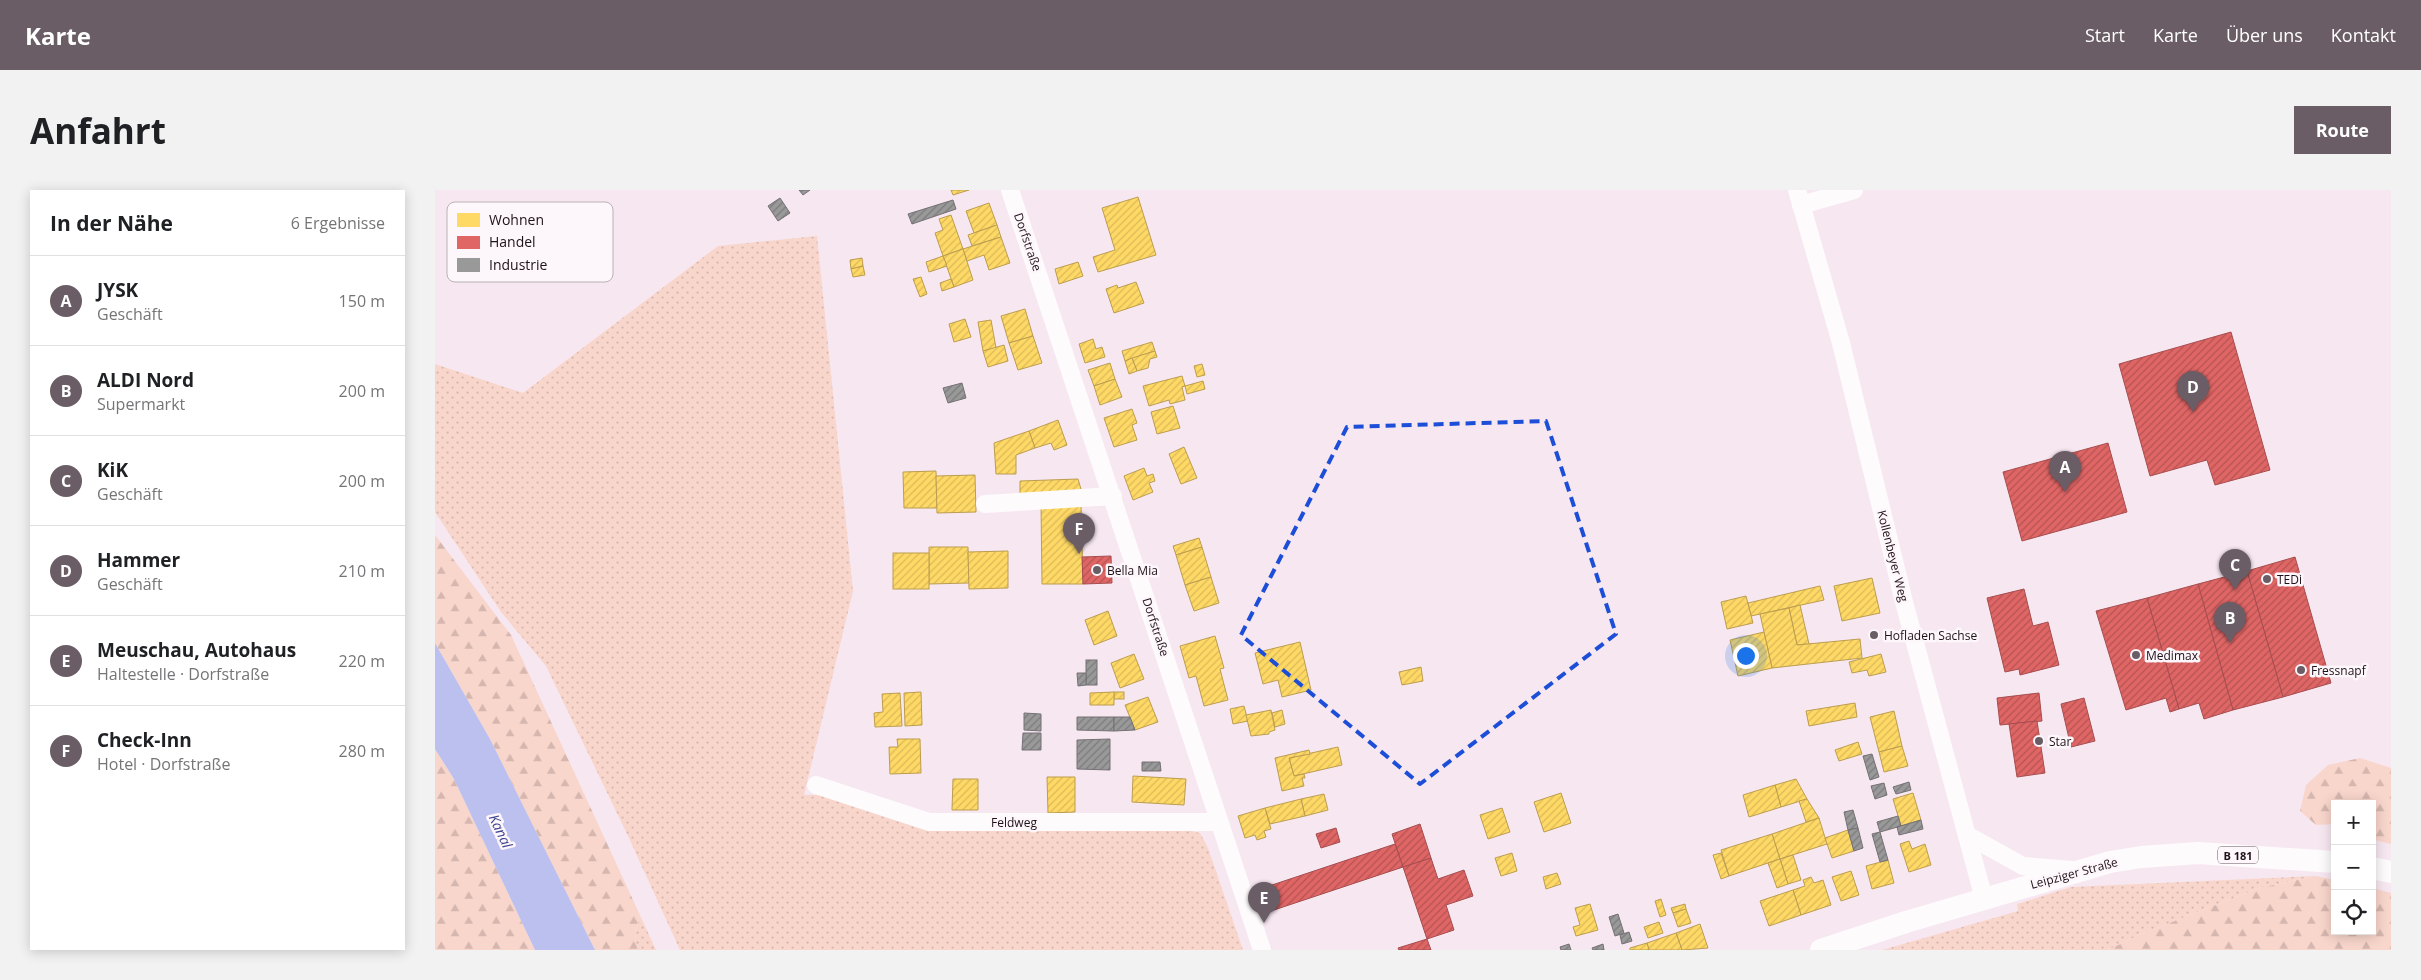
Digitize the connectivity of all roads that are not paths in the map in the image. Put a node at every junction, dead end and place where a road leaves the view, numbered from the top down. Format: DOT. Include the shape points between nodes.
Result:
graph roads {
  1 [pos="1010,190"];
  2 [pos="1854,190"];
  3 [pos="1799,198"];
  4 [pos="1113,496"];
  5 [pos="985,504"];
  6 [pos="816,785"];
  7 [pos="1219,822"];
  8 [pos="1967,835"];
  9 [pos="2331,862"];
  10 [pos="2376,869"];
  11 [pos="2077,870"];
  12 [pos="2391,872"];
  13 [pos="1984,899"];
  14 [pos="1261,950"];
  15 [pos="1821,950"];
  1 -- 4 [label="street, Dorfstraße"];
  2 -- 3 [label="street"];
  3 -- 8 [label="street, Kollenbeyer Weg" via="1823,275 1904,602"];
  4 -- 5 [label="street"];
  4 -- 7 [label="street, Dorfstraße"];
  6 -- 7 [label="street, Feldweg" via="929,822"];
  7 -- 14 [label="street, Dorfstraße"];
  8 -- 11 [label="street" via="2023,866"];
  8 -- 13 [label="street, Kollenbeyer Weg"];
  9 -- 11 [label="main road, Leipziger Straße / B 181" via="2198,853 2133,858"];
  10 -- 12 [label="main road"];
  11 -- 13 [label="main road, Leipziger Straße / B 181"];
  13 -- 15 [label="main road, Leipziger Straße / B 181"];
}
